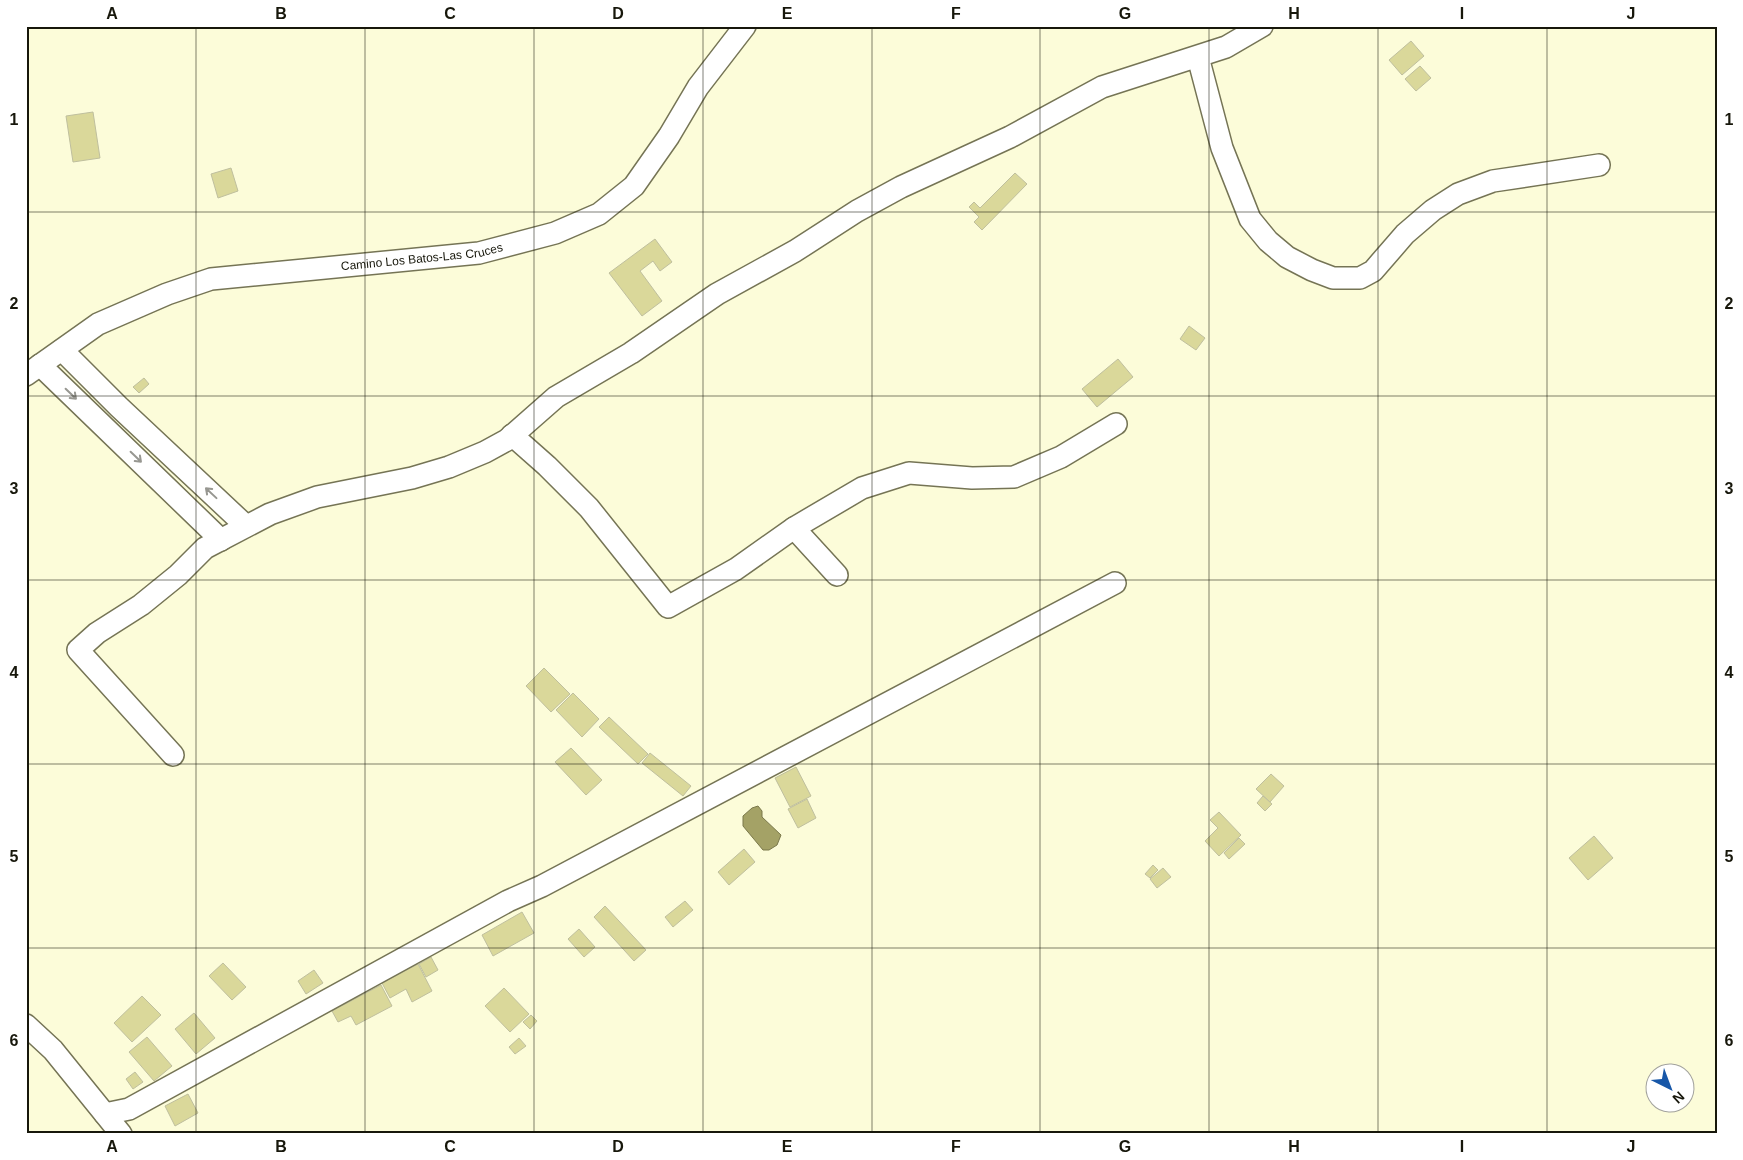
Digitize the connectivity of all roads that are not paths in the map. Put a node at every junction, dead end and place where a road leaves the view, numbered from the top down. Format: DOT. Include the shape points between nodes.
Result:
graph roads {
  1 [pos="745,26"];
  2 [pos="1262,26"];
  3 [pos="1198,57"];
  4 [pos="1599,165"];
  5 [pos="62,350"];
  6 [pos="33,370"];
  7 [pos="1116,424"];
  8 [pos="512,435"];
  9 [pos="246,526"];
  10 [pos="794,528"];
  11 [pos="221,540"];
  12 [pos="837,575"];
  13 [pos="1115,583"];
  14 [pos="173,755"];
  15 [pos="26,1025"];
  16 [pos="105,1114"];
  17 [pos="121,1134"];
  1 -- 5 [label="street, Camino Los Batos-Las Cruces" via="698,87 670,136 634,186 599,214 555,232 479,252 211,279 120,313 98,324"];
  2 -- 3 [label="street" via="1226,47"];
  3 -- 4 [label="street" via="1222,148 1250,219 1286,257 1333,278 1360,278 1373,271 1405,234 1458,194 1493,182"];
  3 -- 8 [label="street" via="1102,87 1010,137 857,210 795,251 717,294 632,353 556,397"];
  5 -- 6 [label="street, Camino Los Batos-Las Cruces"];
  9 -- 5 [label="street, one-way"];
  6 -- 11 [label="street, one-way"];
  7 -- 10 [label="street" via="1061,457 1014,477 972,478 909,473 862,488"];
  8 -- 9 [label="street" via="485,452 449,467 412,478 317,497"];
  8 -- 10 [label="street" via="589,508 668,607 736,569"];
  9 -- 11 [label="street"];
  10 -- 12 [label="street"];
  11 -- 14 [label="street" via="205,548 141,605 97,633 78,650"];
  13 -- 16 [label="street" via="551,882 508,901 129,1108"];
  15 -- 16 [label="street" via="53,1050"];
  16 -- 17 [label="street"];
}
